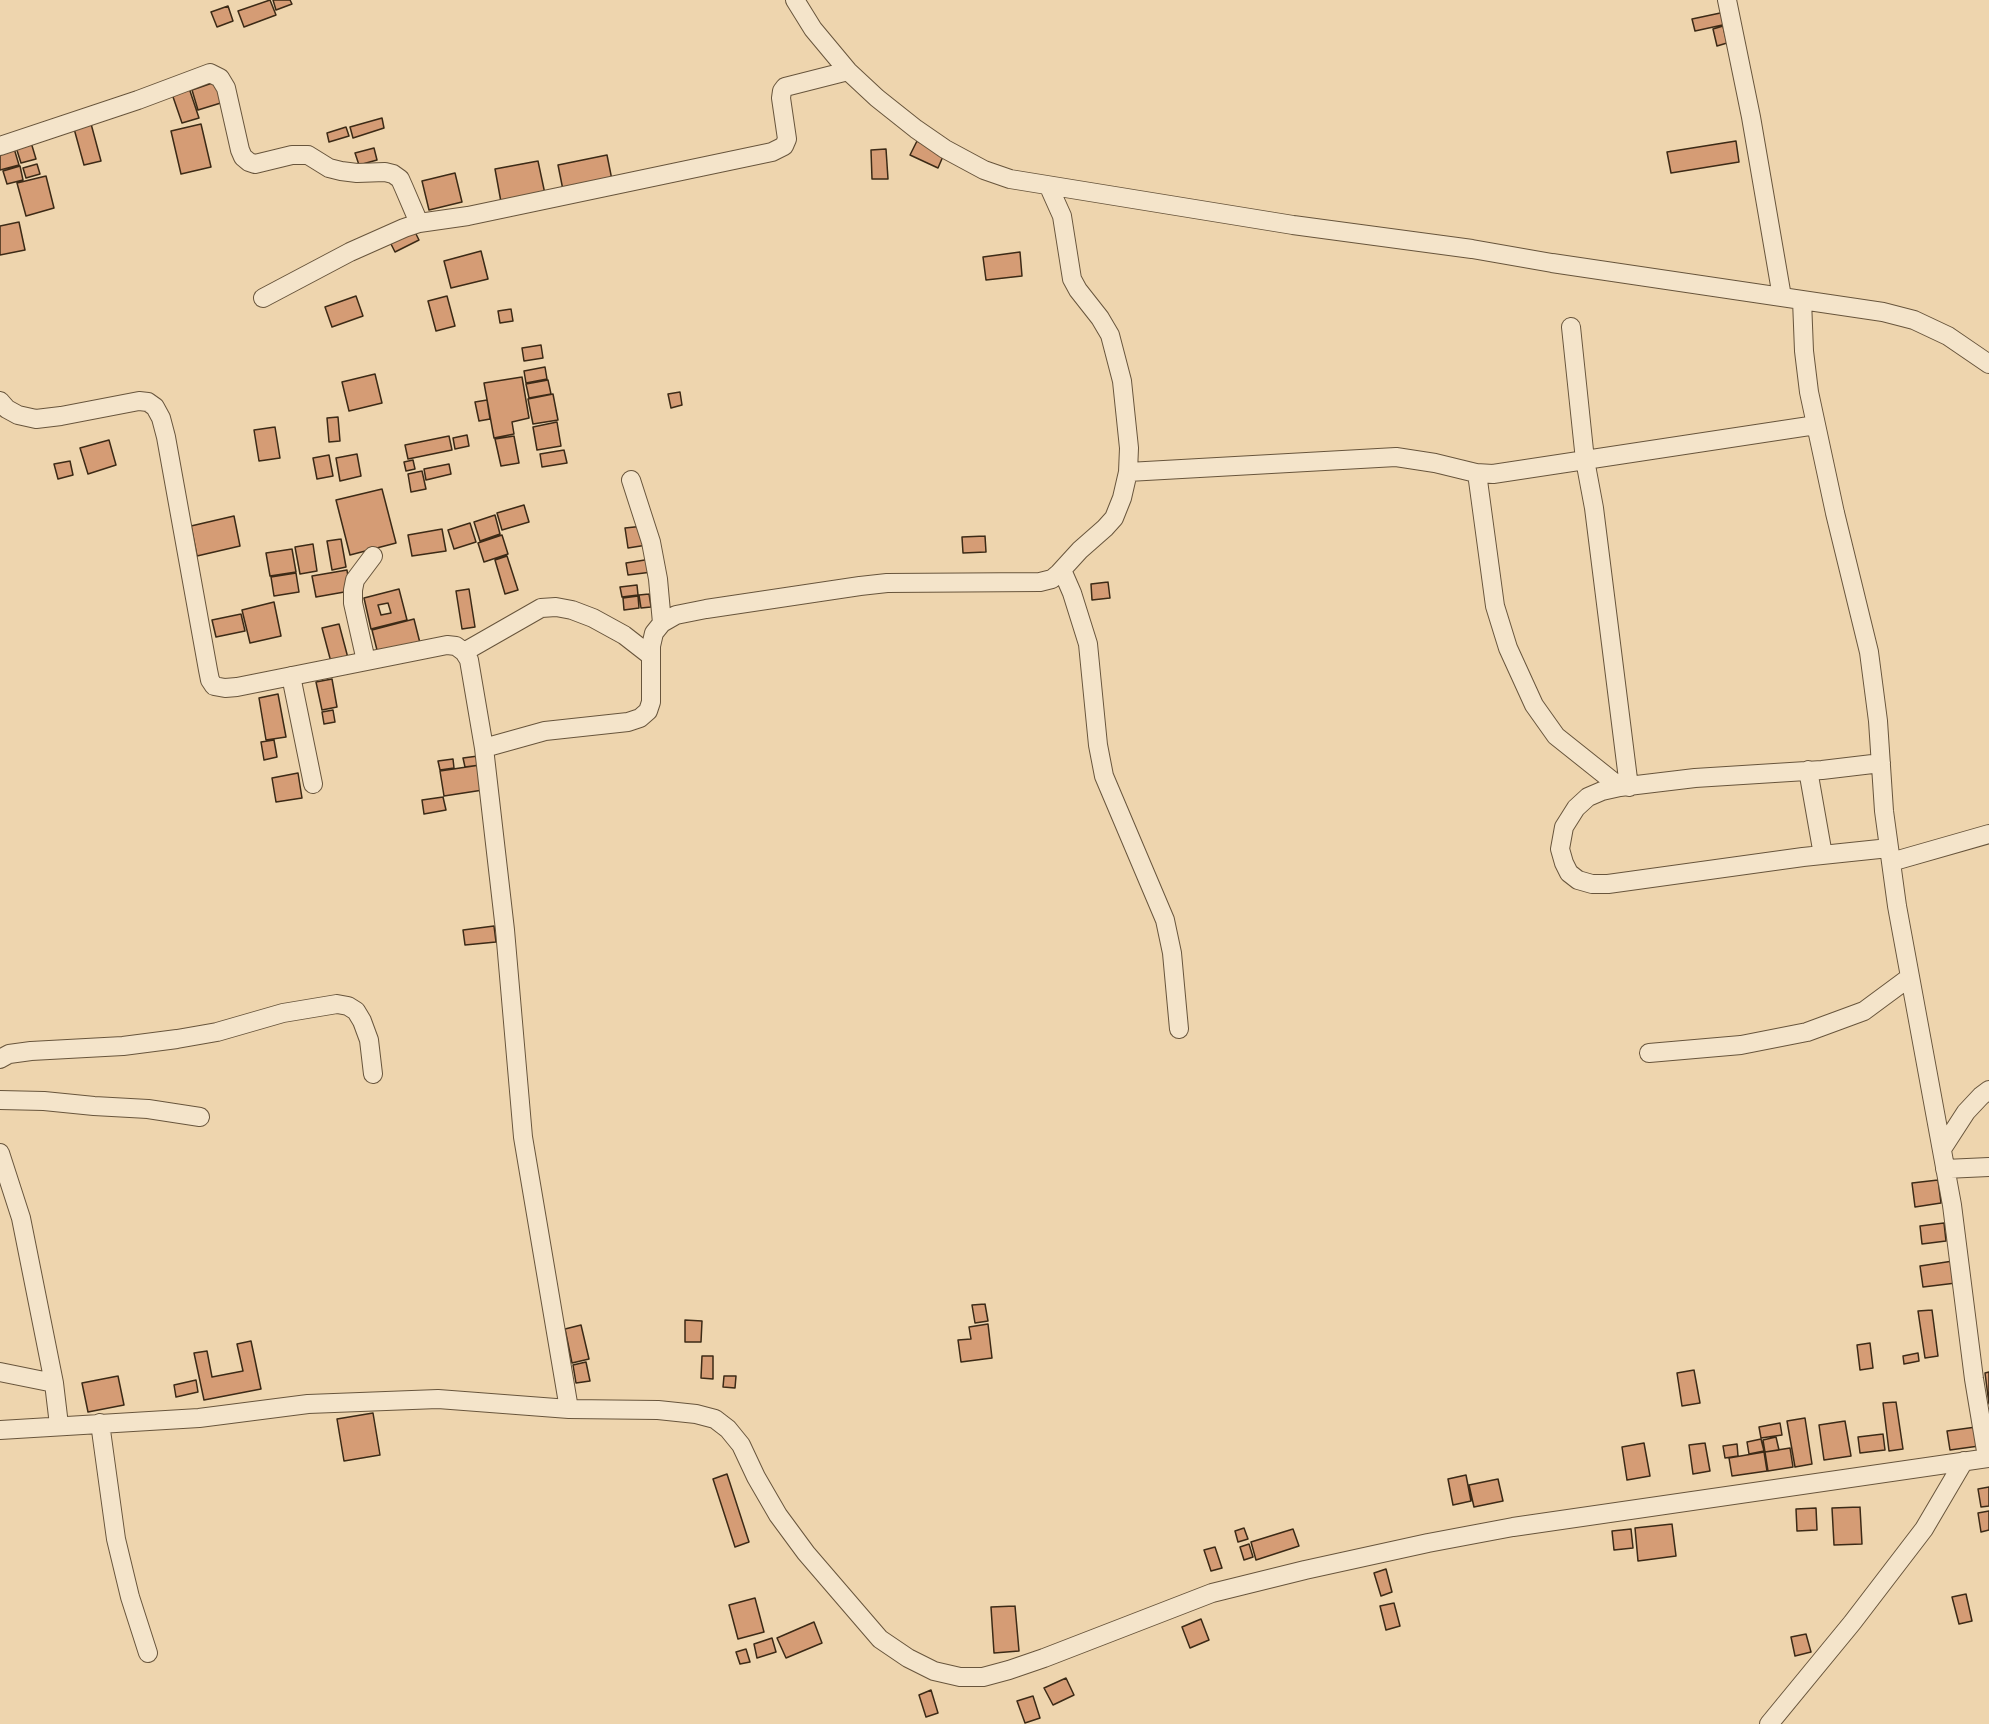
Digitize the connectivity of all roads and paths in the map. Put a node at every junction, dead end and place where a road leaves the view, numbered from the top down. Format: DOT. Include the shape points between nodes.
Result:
graph roads {
  1 [pos="795,0"];
  2 [pos="1727,0"];
  3 [pos="848,71"];
  4 [pos="0,146"];
  5 [pos="1049,187"];
  6 [pos="418,223"];
  7 [pos="1782,297"];
  8 [pos="263,298"];
  9 [pos="1802,300"];
  10 [pos="1570,327"];
  11 [pos="1989,364"];
  12 [pos="0,401"];
  13 [pos="1816,424"];
  14 [pos="1585,460"];
  15 [pos="1128,472"];
  16 [pos="1477,473"];
  17 [pos="631,480"];
  18 [pos="373,556"];
  19 [pos="1062,570"];
  20 [pos="662,623"];
  21 [pos="464,651"];
  22 [pos="651,657"];
  23 [pos="366,661"];
  24 [pos="291,676"];
  25 [pos="484,748"];
  26 [pos="1881,763"];
  27 [pos="1808,770"];
  28 [pos="313,784"];
  29 [pos="1625,787"];
  30 [pos="1989,834"];
  31 [pos="1822,855"];
  32 [pos="1890,855"];
  33 [pos="1910,977"];
  34 [pos="1179,1029"];
  35 [pos="1649,1053"];
  36 [pos="0,1059"];
  37 [pos="373,1074"];
  38 [pos="1989,1090"];
  39 [pos="0,1100"];
  40 [pos="200,1117"];
  41 [pos="1942,1149"];
  42 [pos="0,1153"];
  43 [pos="1989,1167"];
  44 [pos="1945,1169"];
  45 [pos="0,1372"];
  46 [pos="54,1383"];
  47 [pos="569,1409"];
  48 [pos="100,1423"];
  49 [pos="59,1425"];
  50 [pos="0,1430"];
  51 [pos="1981,1455"];
  52 [pos="148,1653"];
  53 [pos="1769,1724"];
  1 -- 3 [label="street"];
  2 -- 7 [label="street"];
  3 -- 5 [label="street" via="945,149 984,170"];
  3 -- 6 [label="street" via="785,87 781,98 787,139 784,146 772,152"];
  4 -- 6 [label="street" via="210,73 220,78 226,88 240,150 249,162 308,155 341,171 393,174 400,179"];
  5 -- 7 [label="street"];
  5 -- 15 [label="street" via="1062,216 1072,279 1100,318 1115,350 1122,381"];
  6 -- 8 [label="street" via="350,252"];
  7 -- 9 [label="street"];
  9 -- 11 [label="street" via="1914,320 1948,336"];
  9 -- 13 [label="street" via="1804,351"];
  10 -- 14 [label="street"];
  12 -- 24 [label="street" via="18,415 36,419 139,401 155,407 166,437 210,680 214,686 225,688"];
  13 -- 14 [label="street"];
  13 -- 26 [label="street" via="1869,652"];
  14 -- 16 [label="street"];
  14 -- 29 [label="street" via="1594,508"];
  15 -- 16 [label="street" via="1396,457"];
  15 -- 19 [label="street" via="1114,518"];
  16 -- 29 [label="street" via="1495,606 1508,648 1534,705 1556,736"];
  17 -- 20 [label="street" via="651,542"];
  18 -- 23 [label="street" via="353,590"];
  19 -- 20 [label="street" via="1052,579 1040,582 860,586 691,611"];
  19 -- 34 [label="street" via="1088,644 1104,776 1165,920"];
  20 -- 22 [label="street" via="654,633"];
  21 -- 22 [label="street" via="541,608 556,607 593,618 624,635"];
  21 -- 23 [label="street" via="447,645"];
  21 -- 25 [label="street" via="473,675"];
  22 -- 25 [label="street" via="651,702 640,718 544,731"];
  23 -- 24 [label="street"];
  24 -- 28 [label="street"];
  25 -- 47 [label="street" via="506,930 523,1137"];
  26 -- 27 [label="street"];
  26 -- 32 [label="street"];
  27 -- 29 [label="street"];
  27 -- 31 [label="street"];
  29 -- 31 [label="street" via="1588,797 1564,827 1560,849 1569,873 1578,880 1616,883"];
  30 -- 32 [label="street"];
  31 -- 32 [label="street"];
  32 -- 33 [label="street"];
  33 -- 35 [label="street" via="1864,1011 1807,1032 1741,1045"];
  33 -- 41 [label="street"];
  36 -- 37 [label="street" via="31,1051 177,1039 284,1013 337,1005 356,1011 362,1021"];
  38 -- 41 [label="street" via="1966,1112"];
  39 -- 40 [label="street" via="148,1109"];
  41 -- 44 [label="street"];
  42 -- 46 [label="street" via="21,1218"];
  43 -- 44 [label="street"];
  44 -- 51 [label="street"];
  45 -- 46 [label="street"];
  46 -- 49 [label="street"];
  47 -- 48 [label="street" via="438,1399 308,1404 199,1418"];
  47 -- 51 [label="street" via="658,1410 715,1419 741,1445 778,1515 806,1553 880,1639 934,1671 960,1677 983,1677 1010,1670 1212,1593 1305,1569 1513,1527"];
  48 -- 49 [label="street"];
  48 -- 52 [label="street" via="116,1539"];
  49 -- 50 [label="street"];
  51 -- 53 [label="street"];
}
